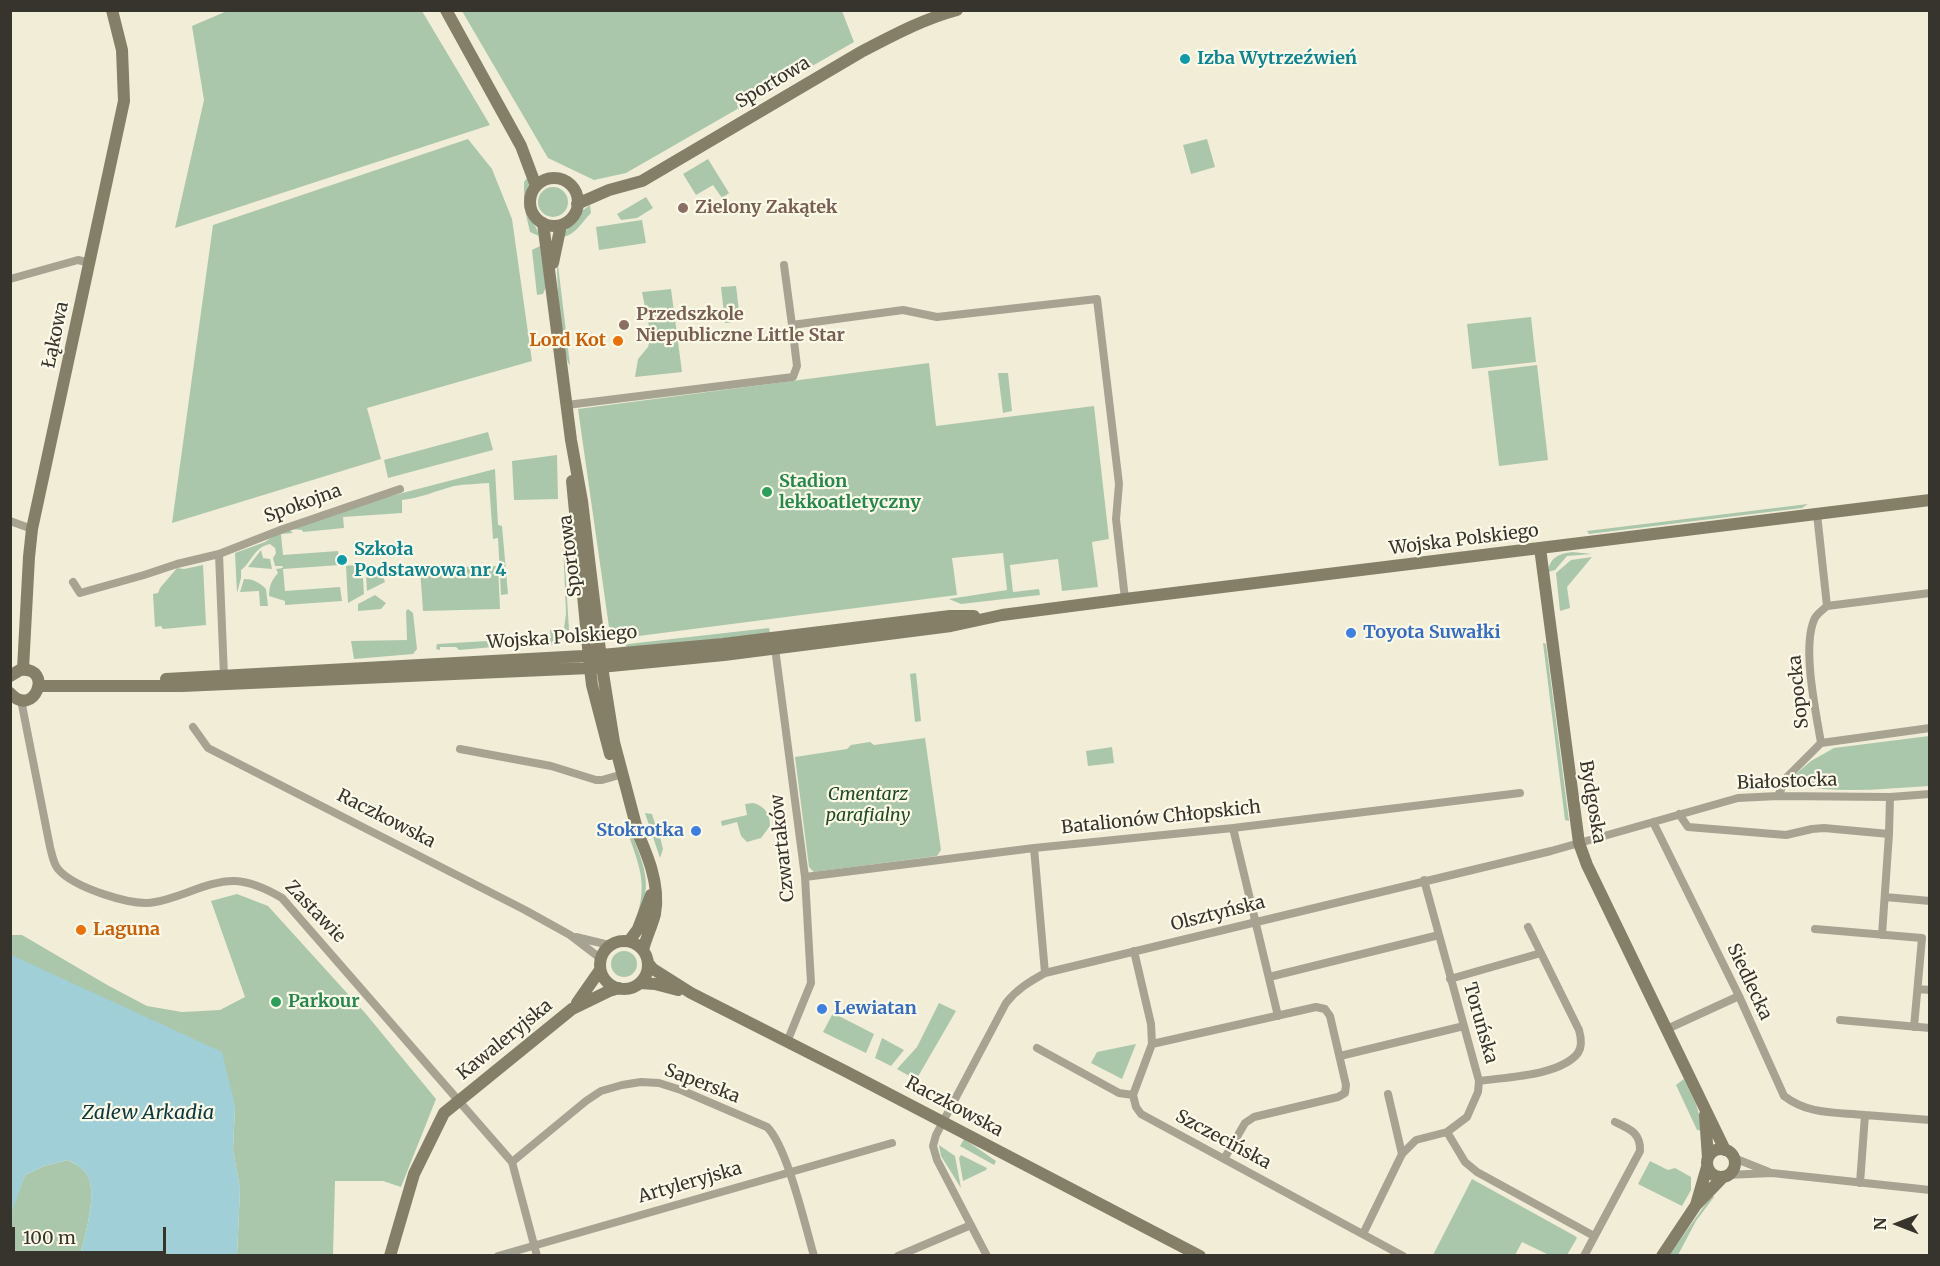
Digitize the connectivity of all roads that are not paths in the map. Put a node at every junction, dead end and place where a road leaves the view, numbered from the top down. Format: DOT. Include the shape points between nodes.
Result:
graph roads {
  1 [pos="112,10"];
  2 [pos="446,10"];
  3 [pos="957,10"];
  4 [pos="521,146"];
  5 [pos="551,178"];
  6 [pos="536,186"];
  7 [pos="574,189"];
  8 [pos="609,190"];
  9 [pos="578,204"];
  10 [pos="543,224"];
  11 [pos="561,225"];
  12 [pos="551,255"];
  13 [pos="90,263"];
  14 [pos="784,265"];
  15 [pos="10,279"];
  16 [pos="792,325"];
  17 [pos="567,405"];
  18 [pos="400,489"];
  19 [pos="1929,500"];
  20 [pos="1817,514"];
  21 [pos="10,521"];
  22 [pos="32,529"];
  23 [pos="1540,548"];
  24 [pos="219,554"];
  25 [pos="73,582"];
  26 [pos="1929,593"];
  27 [pos="1125,599"];
  28 [pos="1827,606"];
  29 [pos="1002,615"];
  30 [pos="775,648"];
  31 [pos="595,661"];
  32 [pos="23,669"];
  33 [pos="10,676"];
  34 [pos="224,676"];
  35 [pos="122,685"];
  36 [pos="39,686"];
  37 [pos="10,693"];
  38 [pos="21,700"];
  39 [pos="193,727"];
  40 [pos="1929,728"];
  41 [pos="1821,743"];
  42 [pos="460,749"];
  43 [pos="619,775"];
  44 [pos="1520,794"];
  45 [pos="1929,794"];
  46 [pos="1778,796"];
  47 [pos="1890,797"];
  48 [pos="1679,814"];
  49 [pos="1653,822"];
  50 [pos="1233,828"];
  51 [pos="1889,834"];
  52 [pos="1579,843"];
  53 [pos="1034,848"];
  54 [pos="805,877"];
  55 [pos="1424,880"];
  56 [pos="653,882"];
  57 [pos="1885,897"];
  58 [pos="1929,901"];
  59 [pos="1257,921"];
  60 [pos="1528,927"];
  61 [pos="1815,929"];
  62 [pos="570,935"];
  63 [pos="1438,935"];
  64 [pos="1882,935"];
  65 [pos="629,941"];
  66 [pos="609,945"];
  67 [pos="643,950"];
  68 [pos="1134,951"];
  69 [pos="1541,953"];
  70 [pos="648,963"];
  71 [pos="600,964"];
  72 [pos="1045,973"];
  73 [pos="1269,977"];
  74 [pos="1450,979"];
  75 [pos="640,983"];
  76 [pos="619,988"];
  77 [pos="1918,989"];
  78 [pos="1929,990"];
  79 [pos="691,993"];
  80 [pos="1739,996"];
  81 [pos="573,1008"];
  82 [pos="1278,1016"];
  83 [pos="1840,1020"];
  84 [pos="1464,1026"];
  85 [pos="1914,1027"];
  86 [pos="1929,1028"];
  87 [pos="1667,1029"];
  88 [pos="787,1042"];
  89 [pos="1152,1044"];
  90 [pos="1037,1048"];
  91 [pos="1340,1056"];
  92 [pos="1479,1081"];
  93 [pos="1388,1094"];
  94 [pos="1133,1095"];
  95 [pos="458,1101"];
  96 [pos="1704,1108"];
  97 [pos="1865,1114"];
  98 [pos="1929,1120"];
  99 [pos="942,1121"];
  100 [pos="1615,1122"];
  101 [pos="1447,1132"];
  102 [pos="892,1143"];
  103 [pos="1402,1154"];
  104 [pos="1729,1154"];
  105 [pos="1224,1159"];
  106 [pos="512,1162"];
  107 [pos="1707,1162"];
  108 [pos="789,1172"];
  109 [pos="1772,1173"];
  110 [pos="1725,1176"];
  111 [pos="1860,1183"];
  112 [pos="1929,1190"];
  113 [pos="1696,1205"];
  114 [pos="971,1225"];
  115 [pos="1363,1234"];
  116 [pos="1594,1236"];
  117 [pos="534,1246"];
  118 [pos="390,1256"];
  119 [pos="498,1256"];
  120 [pos="537,1256"];
  121 [pos="814,1256"];
  122 [pos="898,1256"];
  123 [pos="987,1256"];
  124 [pos="1200,1256"];
  125 [pos="1403,1256"];
  126 [pos="1584,1256"];
  127 [pos="1662,1256"];
  1 -- 13 [label="street, Łąkowa" via="123,59 124,101"];
  2 -- 4 [label="street"];
  3 -- 8 [label="street, Sportowa" via="894,34 642,181"];
  4 -- 5 [label="street"];
  4 -- 6 [label="street"];
  5 -- 6 [label="street"];
  5 -- 7 [label="street"];
  6 -- 10 [label="street" via="530,207"];
  7 -- 8 [label="street, Sportowa"];
  7 -- 9 [label="street"];
  8 -- 9 [label="street, Sportowa"];
  9 -- 11 [label="street" via="571,219"];
  10 -- 11 [label="street"];
  10 -- 12 [label="street, Sportowa"];
  11 -- 12 [label="street, Sportowa"];
  12 -- 17 [label="street, Sportowa"];
  13 -- 15 [label="street" via="78,260"];
  13 -- 22 [label="street, Łąkowa"];
  14 -- 16 [label="street"];
  16 -- 17 [label="street" via="797,366 793,376"];
  16 -- 27 [label="street" via="903,310 937,317 1097,299 1119,484 1116,519"];
  17 -- 31 [label="street, Sportowa" via="573,502"];
  18 -- 24 [label="street, Spokojna"];
  19 -- 20 [label="street, Wojska Polskiego"];
  20 -- 23 [label="street, Wojska Polskiego"];
  20 -- 28 [label="street"];
  21 -- 22 [label="street"];
  22 -- 32 [label="street, Łąkowa"];
  23 -- 27 [label="street, Wojska Polskiego"];
  23 -- 52 [label="street, Bydgoska"];
  24 -- 25 [label="street, Spokojna" via="80,593"];
  24 -- 34 [label="street"];
  26 -- 28 [label="street"];
  27 -- 29 [label="street, Wojska Polskiego"];
  28 -- 41 [label="street, Sopocka" via="1814,618 1810,641"];
  29 -- 30 [label="street, Wojska Polskiego" via="951,626"];
  29 -- 31 [label="street, Wojska Polskiego" via="950,616"];
  30 -- 31 [label="street, Wojska Polskiego"];
  30 -- 54 [label="street, Czwartaków"];
  31 -- 34 [label="street, Wojska Polskiego"];
  31 -- 35 [label="street, Wojska Polskiego" via="182,686"];
  31 -- 43 [label="street, Sportowa"];
  32 -- 33 [label="street"];
  32 -- 36 [label="street" via="34,673"];
  34 -- 35 [label="street, Wojska Polskiego"];
  35 -- 36 [label="street"];
  36 -- 38 [label="street" via="35,695"];
  37 -- 38 [label="street"];
  38 -- 95 [label="street, Zastawie" via="50,847 58,869 78,883 135,902 152,903 233,881 269,890 300,918"];
  39 -- 62 [label="street, Raczkowska" via="208,748"];
  40 -- 41 [label="street, Sopocka"];
  41 -- 46 [label="street" via="1787,777"];
  42 -- 43 [label="street" via="551,766 596,780"];
  43 -- 56 [label="street, Sportowa"];
  44 -- 50 [label="street, Batalionów Chłopskich"];
  45 -- 47 [label="street, Białostocka"];
  46 -- 47 [label="street, Białostocka"];
  46 -- 48 [label="street, Białostocka" via="1738,798"];
  47 -- 51 [label="street"];
  48 -- 49 [label="street, Białostocka"];
  48 -- 51 [label="street" via="1688,827 1786,835 1824,828"];
  49 -- 52 [label="street, Białostocka"];
  49 -- 80 [label="street, Siedlecka"];
  50 -- 53 [label="street, Batalionów Chłopskich"];
  50 -- 59 [label="street"];
  51 -- 57 [label="street"];
  52 -- 55 [label="street, Olsztyńska"];
  52 -- 87 [label="street, Bydgoska"];
  53 -- 54 [label="street, Batalionów Chłopskich"];
  53 -- 72 [label="street"];
  54 -- 88 [label="street, Czwartaków" via="811,982"];
  55 -- 59 [label="street, Olsztyńska"];
  55 -- 63 [label="street, Toruńska"];
  56 -- 65 [label="street" via="645,914"];
  56 -- 67 [label="street, Sportowa" via="654,914"];
  57 -- 58 [label="street"];
  57 -- 64 [label="street"];
  59 -- 68 [label="street, Olsztyńska"];
  59 -- 73 [label="street"];
  60 -- 69 [label="street"];
  61 -- 64 [label="street"];
  62 -- 66 [label="street, Raczkowska"];
  62 -- 71 [label="street, Raczkowska"];
  63 -- 73 [label="street"];
  63 -- 74 [label="street, Toruńska"];
  64 -- 77 [label="street" via="1922,938"];
  65 -- 66 [label="street"];
  65 -- 67 [label="street"];
  66 -- 71 [label="street"];
  67 -- 70 [label="street"];
  68 -- 72 [label="street, Olsztyńska"];
  68 -- 89 [label="street"];
  69 -- 74 [label="street"];
  69 -- 92 [label="street" via="1580,1030 1579,1052 1550,1069"];
  70 -- 75 [label="street"];
  70 -- 79 [label="street, Raczkowska"];
  71 -- 76 [label="street" via="607,982"];
  71 -- 81 [label="street, Kawaleryjska" via="591,986"];
  72 -- 99 [label="street, Olsztyńska" via="1015,992 1006,1003"];
  73 -- 82 [label="street"];
  74 -- 84 [label="street, Toruńska"];
  75 -- 76 [label="street"];
  75 -- 79 [label="street, Raczkowska"];
  76 -- 81 [label="street, Kawaleryjska"];
  77 -- 78 [label="street"];
  77 -- 85 [label="street"];
  79 -- 88 [label="street, Raczkowska"];
  80 -- 87 [label="street"];
  80 -- 97 [label="street, Siedlecka" via="1784,1096 1810,1110"];
  81 -- 95 [label="street, Kawaleryjska"];
  82 -- 89 [label="street"];
  82 -- 91 [label="street" via="1316,1007 1325,1009"];
  83 -- 85 [label="street"];
  84 -- 91 [label="street"];
  84 -- 92 [label="street, Toruńska"];
  85 -- 86 [label="street"];
  87 -- 96 [label="street, Bydgoska"];
  88 -- 99 [label="street, Raczkowska"];
  89 -- 94 [label="street"];
  90 -- 94 [label="street" via="1119,1093"];
  91 -- 105 [label="street" via="1345,1093 1254,1117 1245,1123"];
  92 -- 101 [label="street, Toruńska" via="1467,1117"];
  93 -- 103 [label="street"];
  94 -- 105 [label="street, Szczecińska" via="1141,1114"];
  95 -- 106 [label="street, Kawaleryjska"];
  95 -- 118 [label="street" via="444,1113 414,1174"];
  96 -- 104 [label="street, Bydgoska"];
  96 -- 107 [label="street, Bydgoska"];
  97 -- 98 [label="street, Siedlecka"];
  97 -- 111 [label="street"];
  99 -- 114 [label="street, Olsztyńska" via="934,1153"];
  99 -- 124 [label="street, Raczkowska"];
  100 -- 116 [label="street" via="1637,1134 1640,1151"];
  101 -- 103 [label="street, Toruńska" via="1416,1140"];
  101 -- 116 [label="street" via="1465,1162 1477,1172"];
  102 -- 108 [label="street, Artyleryjska"];
  103 -- 115 [label="street, Toruńska"];
  104 -- 107 [label="street" via="1713,1151"];
  104 -- 109 [label="street"];
  104 -- 110 [label="street" via="1734,1166"];
  105 -- 115 [label="street, Szczecińska"];
  106 -- 108 [label="street, Saperska" via="601,1090 641,1082 681,1090 767,1127 774,1133"];
  106 -- 117 [label="street, Kawaleryjska"];
  107 -- 110 [label="street" via="1712,1174"];
  107 -- 113 [label="street, Bydgoska"];
  108 -- 117 [label="street, Artyleryjska"];
  108 -- 121 [label="street, Saperska"];
  109 -- 110 [label="street"];
  109 -- 111 [label="street"];
  110 -- 113 [label="street, Bydgoska"];
  111 -- 112 [label="street"];
  113 -- 127 [label="street, Bydgoska"];
  114 -- 122 [label="street"];
  114 -- 123 [label="street, Olsztyńska"];
  115 -- 125 [label="street, Szczecińska"];
  116 -- 126 [label="street"];
  117 -- 119 [label="street, Artyleryjska"];
  117 -- 120 [label="street, Kawaleryjska"];
}
